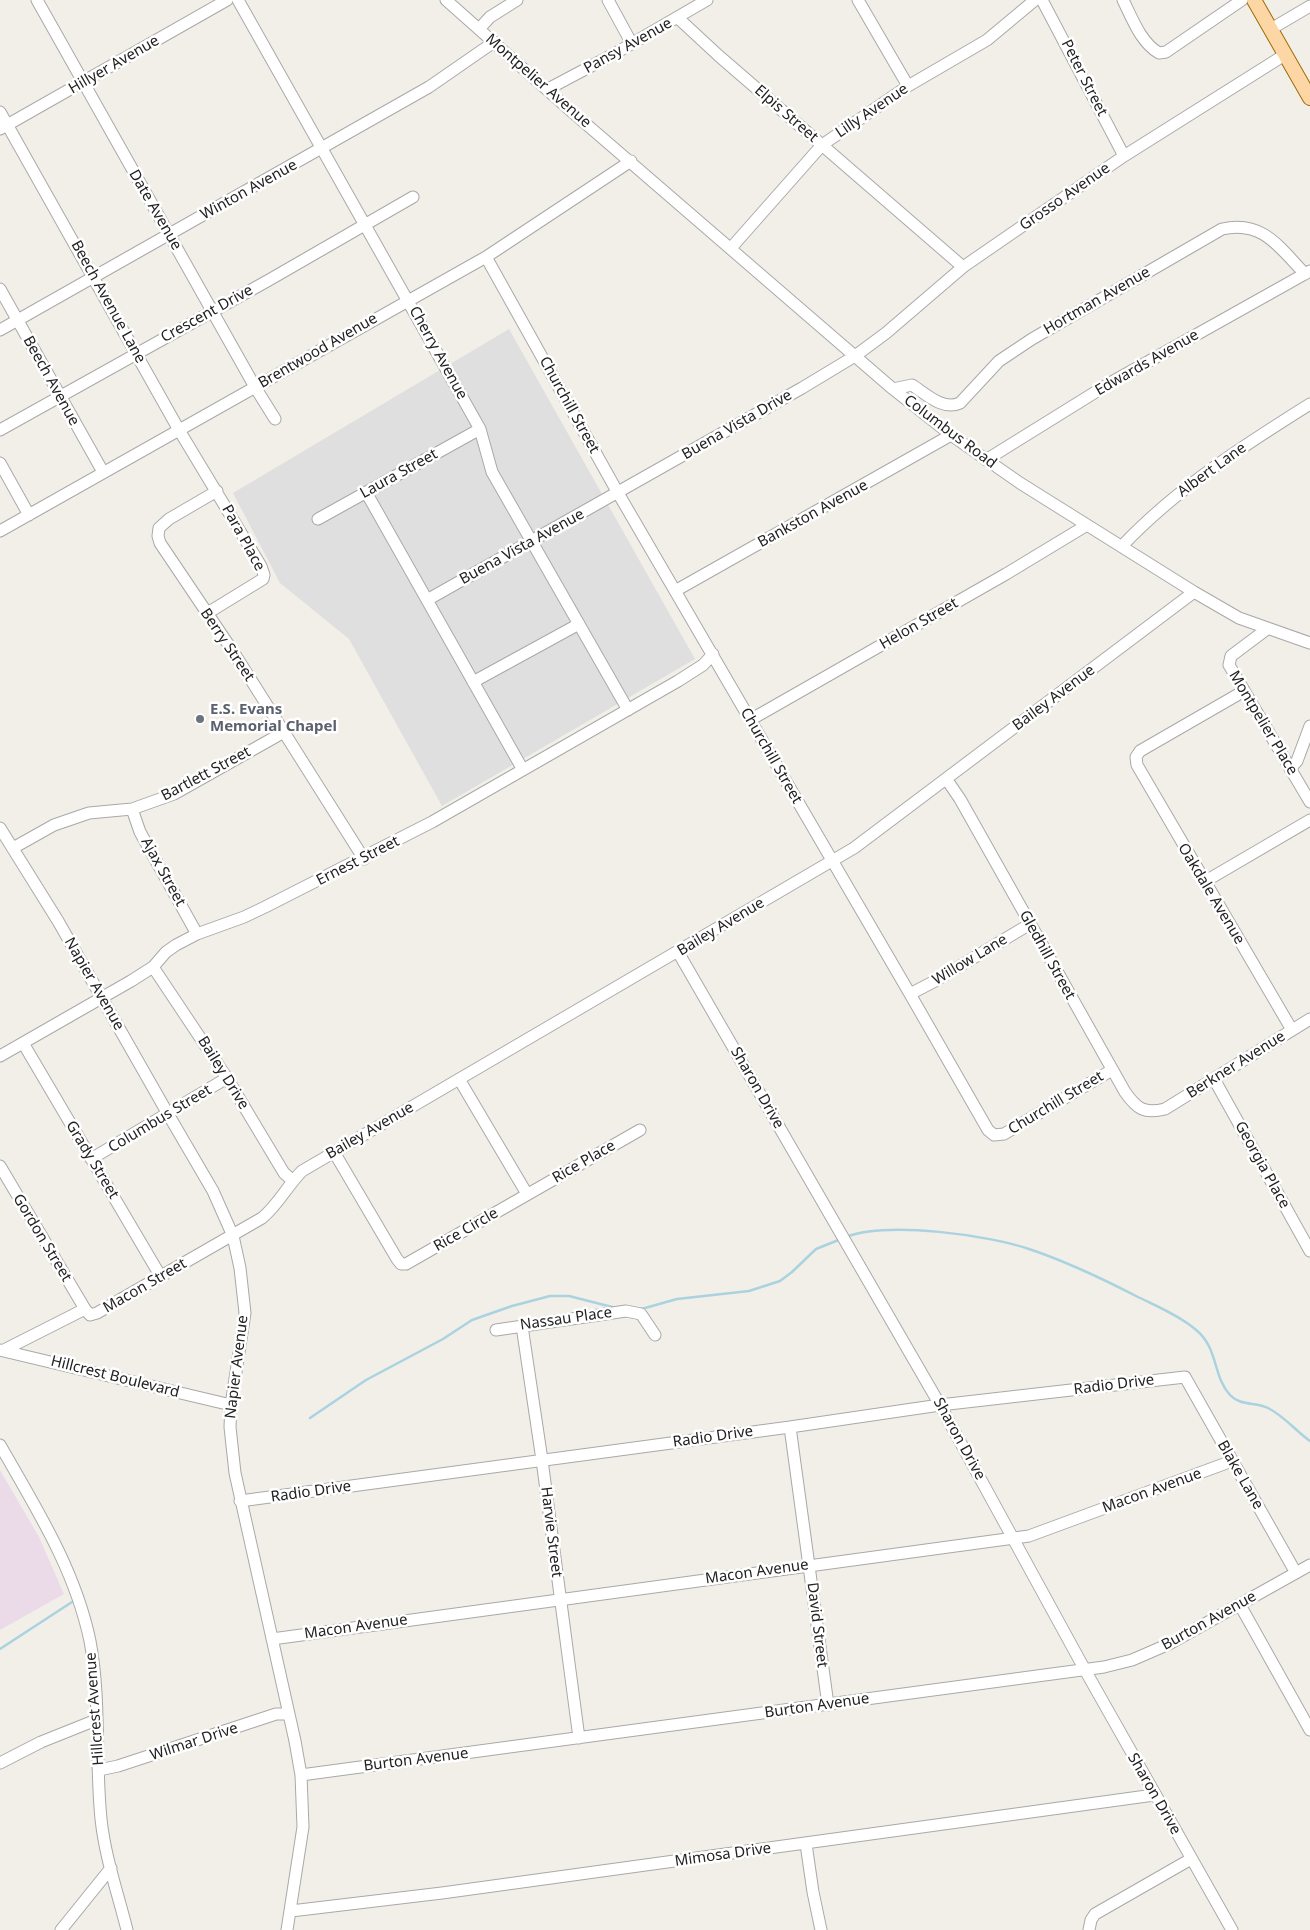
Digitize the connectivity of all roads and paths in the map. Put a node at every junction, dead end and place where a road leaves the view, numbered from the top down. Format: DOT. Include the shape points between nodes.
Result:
graph roads {
  1 [pos="37,0"];
  2 [pos="227,0"];
  3 [pos="238,0"];
  4 [pos="446,0"];
  5 [pos="517,0"];
  6 [pos="608,0"];
  7 [pos="707,0"];
  8 [pos="858,0"];
  9 [pos="1036,0"];
  10 [pos="1042,0"];
  11 [pos="1123,0"];
  12 [pos="1242,0"];
  13 [pos="1254,0"];
  14 [pos="1310,6"];
  15 [pos="678,18"];
  16 [pos="479,29"];
  17 [pos="1271,29"];
  18 [pos="494,42"];
  19 [pos="632,44"];
  20 [pos="1286,54"];
  21 [pos="83,82"];
  22 [pos="908,86"];
  23 [pos="548,89"];
  24 [pos="1310,98"];
  25 [pos="0,112"];
  26 [pos="4,127"];
  27 [pos="822,145"];
  28 [pos="322,149"];
  29 [pos="1124,156"];
  30 [pos="631,161"];
  31 [pos="413,197"];
  32 [pos="365,225"];
  33 [pos="169,234"];
  34 [pos="731,248"];
  35 [pos="486,257"];
  36 [pos="964,267"];
  37 [pos="1308,272"];
  38 [pos="94,277"];
  39 [pos="0,289"];
  40 [pos="408,300"];
  41 [pos="212,311"];
  42 [pos="17,320"];
  43 [pos="0,330"];
  44 [pos="137,354"];
  45 [pos="855,356"];
  46 [pos="255,387"];
  47 [pos="893,388"];
  48 [pos="60,396"];
  49 [pos="1310,404"];
  50 [pos="275,419"];
  51 [pos="480,429"];
  52 [pos="0,430"];
  53 [pos="179,430"];
  54 [pos="951,435"];
  55 [pos="986,460"];
  56 [pos="0,463"];
  57 [pos="103,472"];
  58 [pos="216,491"];
  59 [pos="366,492"];
  60 [pos="618,493"];
  61 [pos="29,515"];
  62 [pos="318,519"];
  63 [pos="1087,525"];
  64 [pos="0,531"];
  65 [pos="532,542"];
  66 [pos="1122,546"];
  67 [pos="675,591"];
  68 [pos="1194,592"];
  69 [pos="427,600"];
  70 [pos="206,614"];
  71 [pos="579,624"];
  72 [pos="1267,629"];
  73 [pos="1310,644"];
  74 [pos="712,654"];
  75 [pos="473,682"];
  76 [pos="1244,691"];
  77 [pos="628,710"];
  78 [pos="750,720"];
  79 [pos="1310,726"];
  80 [pos="284,732"];
  81 [pos="1290,769"];
  82 [pos="523,770"];
  83 [pos="947,780"];
  84 [pos="1310,802"];
  85 [pos="132,809"];
  86 [pos="1310,820"];
  87 [pos="0,828"];
  88 [pos="13,848"];
  89 [pos="364,859"];
  90 [pos="832,860"];
  91 [pos="1204,882"];
  92 [pos="1030,924"];
  93 [pos="197,934"];
  94 [pos="678,952"];
  95 [pos="153,967"];
  96 [pos="910,994"];
  97 [pos="101,997"];
  98 [pos="1310,1019"];
  99 [pos="1292,1030"];
  100 [pos="23,1043"];
  101 [pos="0,1056"];
  102 [pos="1112,1070"];
  103 [pos="228,1078"];
  104 [pos="459,1079"];
  105 [pos="1214,1080"];
  106 [pos="1161,1110"];
  107 [pos="168,1114"];
  108 [pos="640,1130"];
  109 [pos="334,1152"];
  110 [pos="91,1159"];
  111 [pos="0,1166"];
  112 [pos="292,1180"];
  113 [pos="527,1194"];
  114 [pos="233,1236"];
  115 [pos="1310,1251"];
  116 [pos="161,1277"];
  117 [pos="85,1309"];
  118 [pos="522,1326"];
  119 [pos="496,1330"];
  120 [pos="655,1335"];
  121 [pos="2,1350"];
  122 [pos="1185,1377"];
  123 [pos="231,1405"];
  124 [pos="940,1405"];
  125 [pos="790,1427"];
  126 [pos="0,1445"];
  127 [pos="542,1460"];
  128 [pos="1232,1461"];
  129 [pos="240,1501"];
  130 [pos="1013,1538"];
  131 [pos="810,1565"];
  132 [pos="1310,1565"];
  133 [pos="1296,1573"];
  134 [pos="560,1599"];
  135 [pos="1240,1605"];
  136 [pos="272,1639"];
  137 [pos="1085,1670"];
  138 [pos="828,1705"];
  139 [pos="289,1714"];
  140 [pos="96,1720"];
  141 [pos="1310,1730"];
  142 [pos="579,1738"];
  143 [pos="0,1763"];
  144 [pos="99,1770"];
  145 [pos="301,1775"];
  146 [pos="1154,1795"];
  147 [pos="806,1844"];
  148 [pos="1191,1858"];
  149 [pos="112,1868"];
  150 [pos="291,1911"];
  151 [pos="60,1930"];
  152 [pos="127,1930"];
  153 [pos="287,1930"];
  154 [pos="821,1930"];
  155 [pos="1089,1930"];
  156 [pos="1232,1930"];
  1 -- 21 [label="street, Date Avenue"];
  2 -- 21 [label="street, Hillyer Avenue"];
  3 -- 28 [label="street, Cherry Avenue"];
  4 -- 16 [label="street, Montpelier Avenue"];
  5 -- 16 [label="street" via="490,17"];
  6 -- 19 [label="street"];
  7 -- 15 [label="street, Pansy Avenue"];
  8 -- 22 [label="street"];
  9 -- 22 [label="street, Lilly Avenue" via="987,40"];
  10 -- 29 [label="street, Peter Street"];
  11 -- 12 [label="street" via="1139,32 1159,53 1166,52"];
  13 -- 17 [label="main road"];
  14 -- 17 [label="street"];
  15 -- 19 [label="street, Pansy Avenue"];
  15 -- 27 [label="street, Elpis Street"];
  16 -- 18 [label="street, Montpelier Avenue"];
  17 -- 20 [label="main road"];
  18 -- 23 [label="street, Montpelier Avenue"];
  18 -- 28 [label="street, Winton Avenue" via="429,86"];
  19 -- 23 [label="street, Pansy Avenue"];
  20 -- 24 [label="main road"];
  20 -- 29 [label="street, Grosso Avenue"];
  21 -- 26 [label="street, Hillyer Avenue"];
  21 -- 33 [label="street, Date Avenue"];
  22 -- 27 [label="street, Lilly Avenue"];
  23 -- 30 [label="street, Montpelier Avenue"];
  25 -- 26 [label="street, Beech Avenue Lane"];
  26 -- 38 [label="street, Beech Avenue Lane"];
  27 -- 34 [label="street, Lilly Avenue"];
  27 -- 36 [label="street, Elpis Street"];
  28 -- 32 [label="street, Cherry Avenue"];
  28 -- 33 [label="street, Winton Avenue"];
  29 -- 36 [label="street, Grosso Avenue"];
  30 -- 34 [label="street, Columbus Road"];
  30 -- 35 [label="street, Brentwood Avenue"];
  31 -- 32 [label="street, Crescent Drive"];
  32 -- 40 [label="street, Cherry Avenue"];
  32 -- 41 [label="street, Crescent Drive"];
  33 -- 38 [label="street, Winton Avenue"];
  33 -- 41 [label="street, Date Avenue"];
  34 -- 45 [label="street, Columbus Road"];
  35 -- 40 [label="street, Brentwood Avenue"];
  35 -- 60 [label="street, Churchill Street"];
  36 -- 45 [label="street, Grosso Avenue"];
  37 -- 47 [label="street, Hortman Avenue" via="1259,230 1235,226 1222,230 999,360 960,403 946,406 912,385"];
  37 -- 55 [label="street, Edwards Avenue" via="1110,383"];
  38 -- 42 [label="street, Winton Avenue"];
  38 -- 44 [label="street, Beech Avenue Lane"];
  39 -- 42 [label="street, Beech Avenue"];
  40 -- 46 [label="street, Brentwood Avenue"];
  40 -- 51 [label="street, Cherry Avenue"];
  41 -- 44 [label="street, Crescent Drive"];
  41 -- 46 [label="street, Date Avenue"];
  42 -- 43 [label="street, Winton Avenue"];
  42 -- 48 [label="street, Beech Avenue"];
  44 -- 48 [label="street, Crescent Drive"];
  44 -- 53 [label="street, Beech Avenue Lane"];
  45 -- 47 [label="street, Columbus Road"];
  45 -- 60 [label="street, Buena Vista Drive"];
  46 -- 50 [label="street, Date Avenue"];
  46 -- 53 [label="street, Brentwood Avenue"];
  47 -- 54 [label="street, Columbus Road"];
  48 -- 52 [label="street, Crescent Drive"];
  48 -- 57 [label="street, Beech Avenue"];
  49 -- 66 [label="street, Albert Lane" via="1188,485"];
  51 -- 59 [label="street, Laura Street"];
  51 -- 65 [label="street, Cherry Avenue" via="492,472"];
  53 -- 57 [label="street, Brentwood Avenue"];
  53 -- 58 [label="street, Beech Avenue Lane"];
  54 -- 55 [label="street, Columbus Road"];
  54 -- 67 [label="street, Bankston Avenue"];
  55 -- 63 [label="street, Columbus Road"];
  56 -- 61 [label="street"];
  57 -- 61 [label="street, Brentwood Avenue"];
  58 -- 70 [label="street, Berry Street" via="170,519 158,532 160,543"];
  58 -- 70 [label="street, Para Place" via="264,575 255,586"];
  59 -- 62 [label="street, Laura Street"];
  59 -- 69 [label="street"];
  60 -- 65 [label="street, Buena Vista Avenue"];
  60 -- 67 [label="street, Churchill Street"];
  61 -- 64 [label="street, Brentwood Avenue"];
  63 -- 66 [label="street, Columbus Road"];
  63 -- 78 [label="street, Helon Street"];
  65 -- 69 [label="street, Buena Vista Avenue"];
  65 -- 71 [label="street, Cherry Avenue"];
  66 -- 68 [label="street, Columbus Road"];
  67 -- 74 [label="street, Churchill Street"];
  68 -- 72 [label="street, Columbus Road" via="1239,618"];
  68 -- 83 [label="street, Bailey Avenue"];
  69 -- 75 [label="street"];
  70 -- 80 [label="street, Berry Street"];
  71 -- 75 [label="street"];
  71 -- 77 [label="street, Cherry Avenue"];
  72 -- 73 [label="street, Columbus Road"];
  72 -- 76 [label="street, Montpelier Place" via="1230,659 1230,669"];
  74 -- 77 [label="street, Ernest Street" via="703,665"];
  74 -- 78 [label="street, Churchill Street"];
  75 -- 82 [label="street"];
  76 -- 81 [label="street, Montpelier Place"];
  76 -- 91 [label="street, Oakdale Avenue" via="1156,741 1136,757 1138,768"];
  77 -- 82 [label="street, Ernest Street"];
  78 -- 90 [label="street, Churchill Street"];
  79 -- 81 [label="street" via="1297,761"];
  80 -- 85 [label="street, Bartlett Street" via="174,794"];
  80 -- 89 [label="street, Berry Street"];
  81 -- 84 [label="street, Montpelier Place"];
  82 -- 89 [label="street, Ernest Street"];
  83 -- 90 [label="street, Bailey Avenue" via="854,848"];
  83 -- 92 [label="street, Gledhill Street"];
  85 -- 88 [label="street, Bartlett Street" via="89,813 54,825"];
  85 -- 93 [label="street, Ajax Street" via="140,832"];
  86 -- 91 [label="street"];
  87 -- 88 [label="street, Napier Avenue"];
  88 -- 97 [label="street, Napier Avenue"];
  89 -- 93 [label="street, Ernest Street" via="251,914"];
  90 -- 94 [label="street, Bailey Avenue"];
  90 -- 96 [label="street, Churchill Street"];
  91 -- 99 [label="street, Oakdale Avenue"];
  92 -- 96 [label="street, Willow Lane"];
  92 -- 102 [label="street, Gledhill Street"];
  93 -- 95 [label="street, Ernest Street" via="166,952"];
  94 -- 104 [label="street, Bailey Avenue"];
  94 -- 124 [label="street, Sharon Drive"];
  95 -- 97 [label="street, Ernest Street"];
  95 -- 103 [label="street, Bailey Drive"];
  96 -- 102 [label="street, Churchill Street" via="988,1130 994,1135 1004,1134"];
  97 -- 100 [label="street, Ernest Street"];
  97 -- 107 [label="street, Napier Avenue"];
  98 -- 99 [label="street, Berkner Avenue"];
  99 -- 105 [label="street, Berkner Avenue"];
  100 -- 101 [label="street, Ernest Street"];
  100 -- 110 [label="street, Grady Street"];
  102 -- 106 [label="street, Gledhill Street" via="1137,1107 1153,1112"];
  103 -- 107 [label="street, Columbus Street"];
  103 -- 112 [label="street, Bailey Drive" via="284,1173"];
  104 -- 109 [label="street, Bailey Avenue"];
  104 -- 113 [label="street"];
  105 -- 106 [label="street, Berkner Avenue"];
  105 -- 115 [label="street, Georgia Place"];
  107 -- 110 [label="street, Columbus Street"];
  107 -- 114 [label="street, Napier Avenue" via="213,1191"];
  108 -- 113 [label="street, Rice Place"];
  109 -- 112 [label="street, Bailey Avenue"];
  109 -- 113 [label="street, Rice Circle" via="401,1264 418,1258"];
  110 -- 116 [label="street, Grady Street"];
  111 -- 117 [label="street, Gordon Street"];
  112 -- 114 [label="street, Bailey Avenue" via="269,1212"];
  114 -- 116 [label="street, Macon Street"];
  114 -- 123 [label="street, Napier Avenue" via="245,1313"];
  116 -- 117 [label="street, Macon Street" via="98,1313 90,1315"];
  117 -- 121 [label="street, Macon Street"];
  118 -- 119 [label="street, Nassau Place"];
  118 -- 120 [label="street, Nassau Place" via="626,1311 641,1314"];
  118 -- 127 [label="street, Harvie Street"];
  121 -- 123 [label="street, Hillcrest Boulevard"];
  122 -- 124 [label="street, Radio Drive"];
  122 -- 128 [label="street, Blake Lane"];
  123 -- 129 [label="street, Napier Avenue" via="230,1428"];
  124 -- 125 [label="street, Radio Drive"];
  124 -- 130 [label="street, Sharon Drive"];
  125 -- 127 [label="street, Radio Drive"];
  125 -- 131 [label="street, David Street"];
  126 -- 140 [label="street, Hillcrest Avenue" via="57,1547 76,1591 90,1642"];
  127 -- 129 [label="street, Radio Drive"];
  127 -- 134 [label="street, Harvie Street"];
  128 -- 130 [label="street, Macon Avenue" via="1029,1536"];
  128 -- 133 [label="street, Blake Lane"];
  129 -- 136 [label="street, Napier Avenue"];
  130 -- 131 [label="street, Macon Avenue"];
  130 -- 137 [label="street, Sharon Drive"];
  131 -- 134 [label="street, Macon Avenue"];
  131 -- 138 [label="street, David Street"];
  132 -- 133 [label="street, Burton Avenue"];
  133 -- 135 [label="street, Burton Avenue"];
  134 -- 136 [label="street, Macon Avenue"];
  134 -- 142 [label="street, Harvie Street"];
  135 -- 137 [label="street, Burton Avenue" via="1148,1654"];
  135 -- 141 [label="street"];
  136 -- 139 [label="street, Napier Avenue"];
  137 -- 138 [label="street, Burton Avenue"];
  137 -- 146 [label="street, Sharon Drive"];
  138 -- 142 [label="street, Burton Avenue"];
  139 -- 144 [label="street, Wilmar Drive" via="276,1714"];
  139 -- 145 [label="street, Napier Avenue"];
  140 -- 143 [label="street"];
  140 -- 144 [label="street, Hillcrest Avenue"];
  142 -- 145 [label="street, Burton Avenue"];
  144 -- 149 [label="street, Hillcrest Avenue" via="101,1820"];
  145 -- 150 [label="street, Napier Avenue" via="303,1836"];
  146 -- 147 [label="street, Mimosa Drive"];
  146 -- 148 [label="street, Sharon Drive"];
  147 -- 150 [label="street, Mimosa Drive"];
  147 -- 154 [label="street"];
  148 -- 155 [label="street" via="1100,1911 1091,1920"];
  148 -- 156 [label="street, Sharon Drive"];
  149 -- 151 [label="street"];
  149 -- 152 [label="street, Hillcrest Avenue"];
  150 -- 153 [label="street, Napier Avenue"];
}
